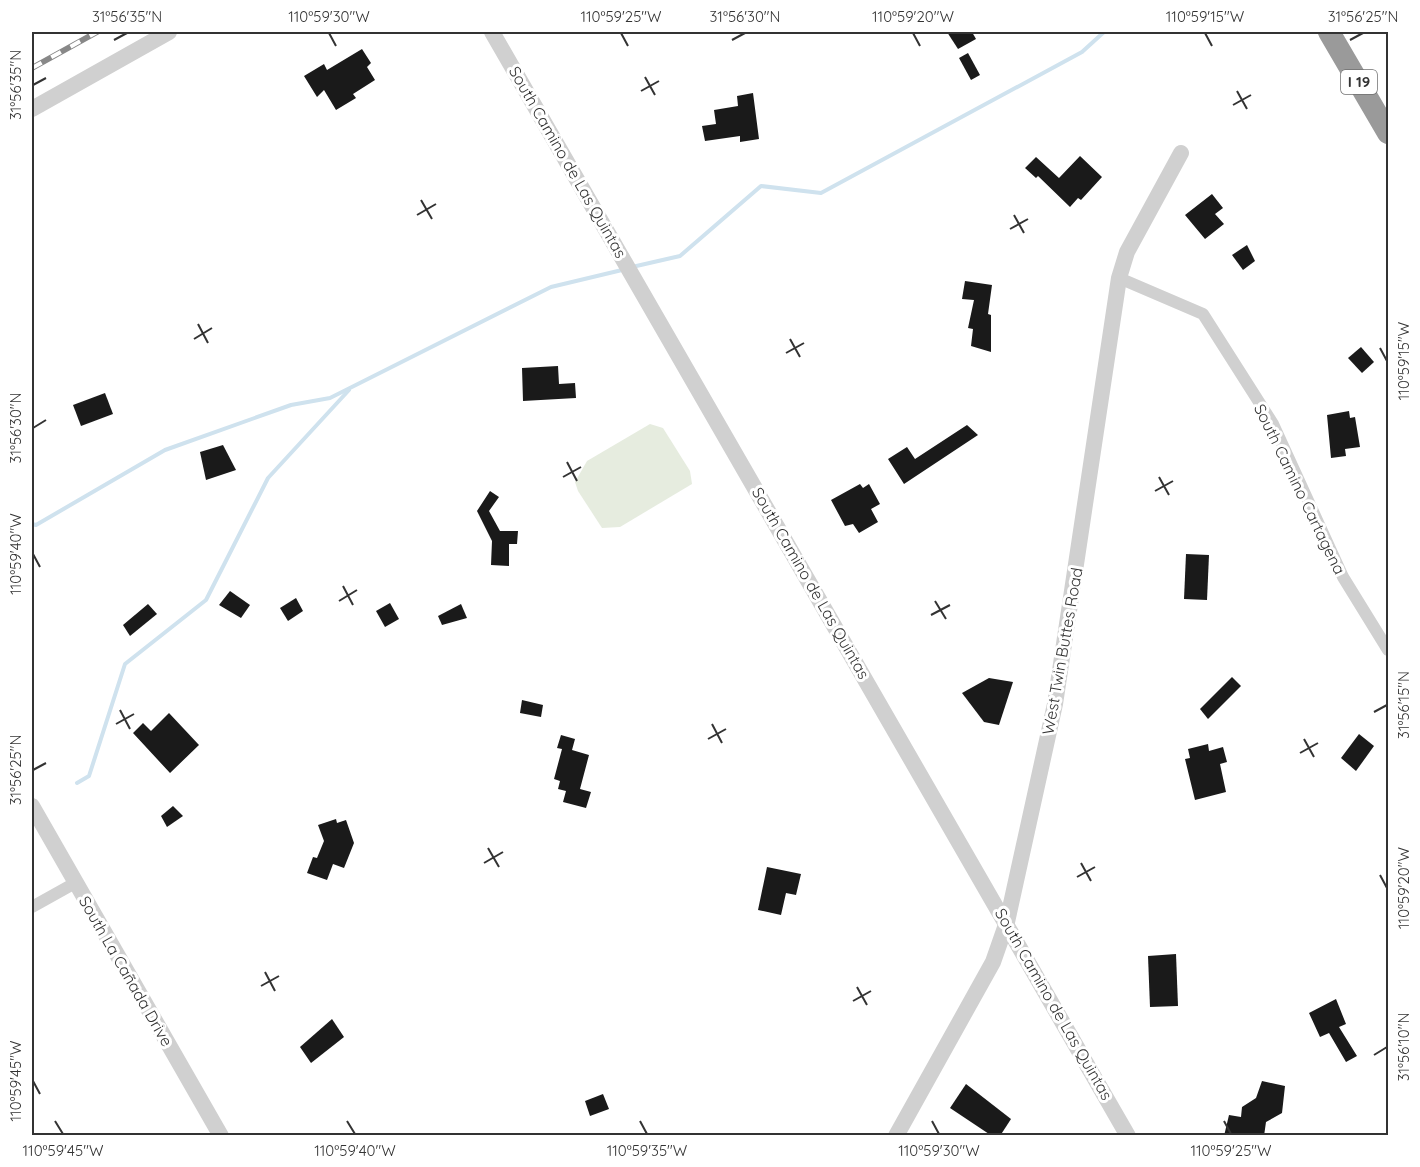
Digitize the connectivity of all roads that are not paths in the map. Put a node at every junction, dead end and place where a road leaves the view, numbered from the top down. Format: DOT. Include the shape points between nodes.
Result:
graph roads {
  1 [pos="169,32"];
  2 [pos="492,32"];
  3 [pos="1329,32"];
  4 [pos="32,109"];
  5 [pos="1389,133"];
  6 [pos="1181,153"];
  7 [pos="1119,278"];
  8 [pos="1389,650"];
  9 [pos="32,806"];
  10 [pos="75,883"];
  11 [pos="32,907"];
  12 [pos="1007,922"];
  13 [pos="221,1136"];
  14 [pos="896,1136"];
  15 [pos="1128,1136"];
  1 -- 4 [label="street"];
  2 -- 12 [label="street, South Camino de Las Quintas"];
  3 -- 5 [label="highway, I 19"];
  6 -- 7 [label="street, West Twin Buttes Road" via="1126,252"];
  7 -- 8 [label="street, South Camino Cartagena" via="1203,314 1273,424 1343,577"];
  7 -- 12 [label="street, West Twin Buttes Road" via="1054,704"];
  9 -- 10 [label="street, South La Cañada Drive"];
  10 -- 11 [label="street"];
  10 -- 13 [label="street, South La Cañada Drive"];
  12 -- 14 [label="street, West Twin Buttes Road" via="993,962"];
  12 -- 15 [label="street, South Camino de Las Quintas"];
}
